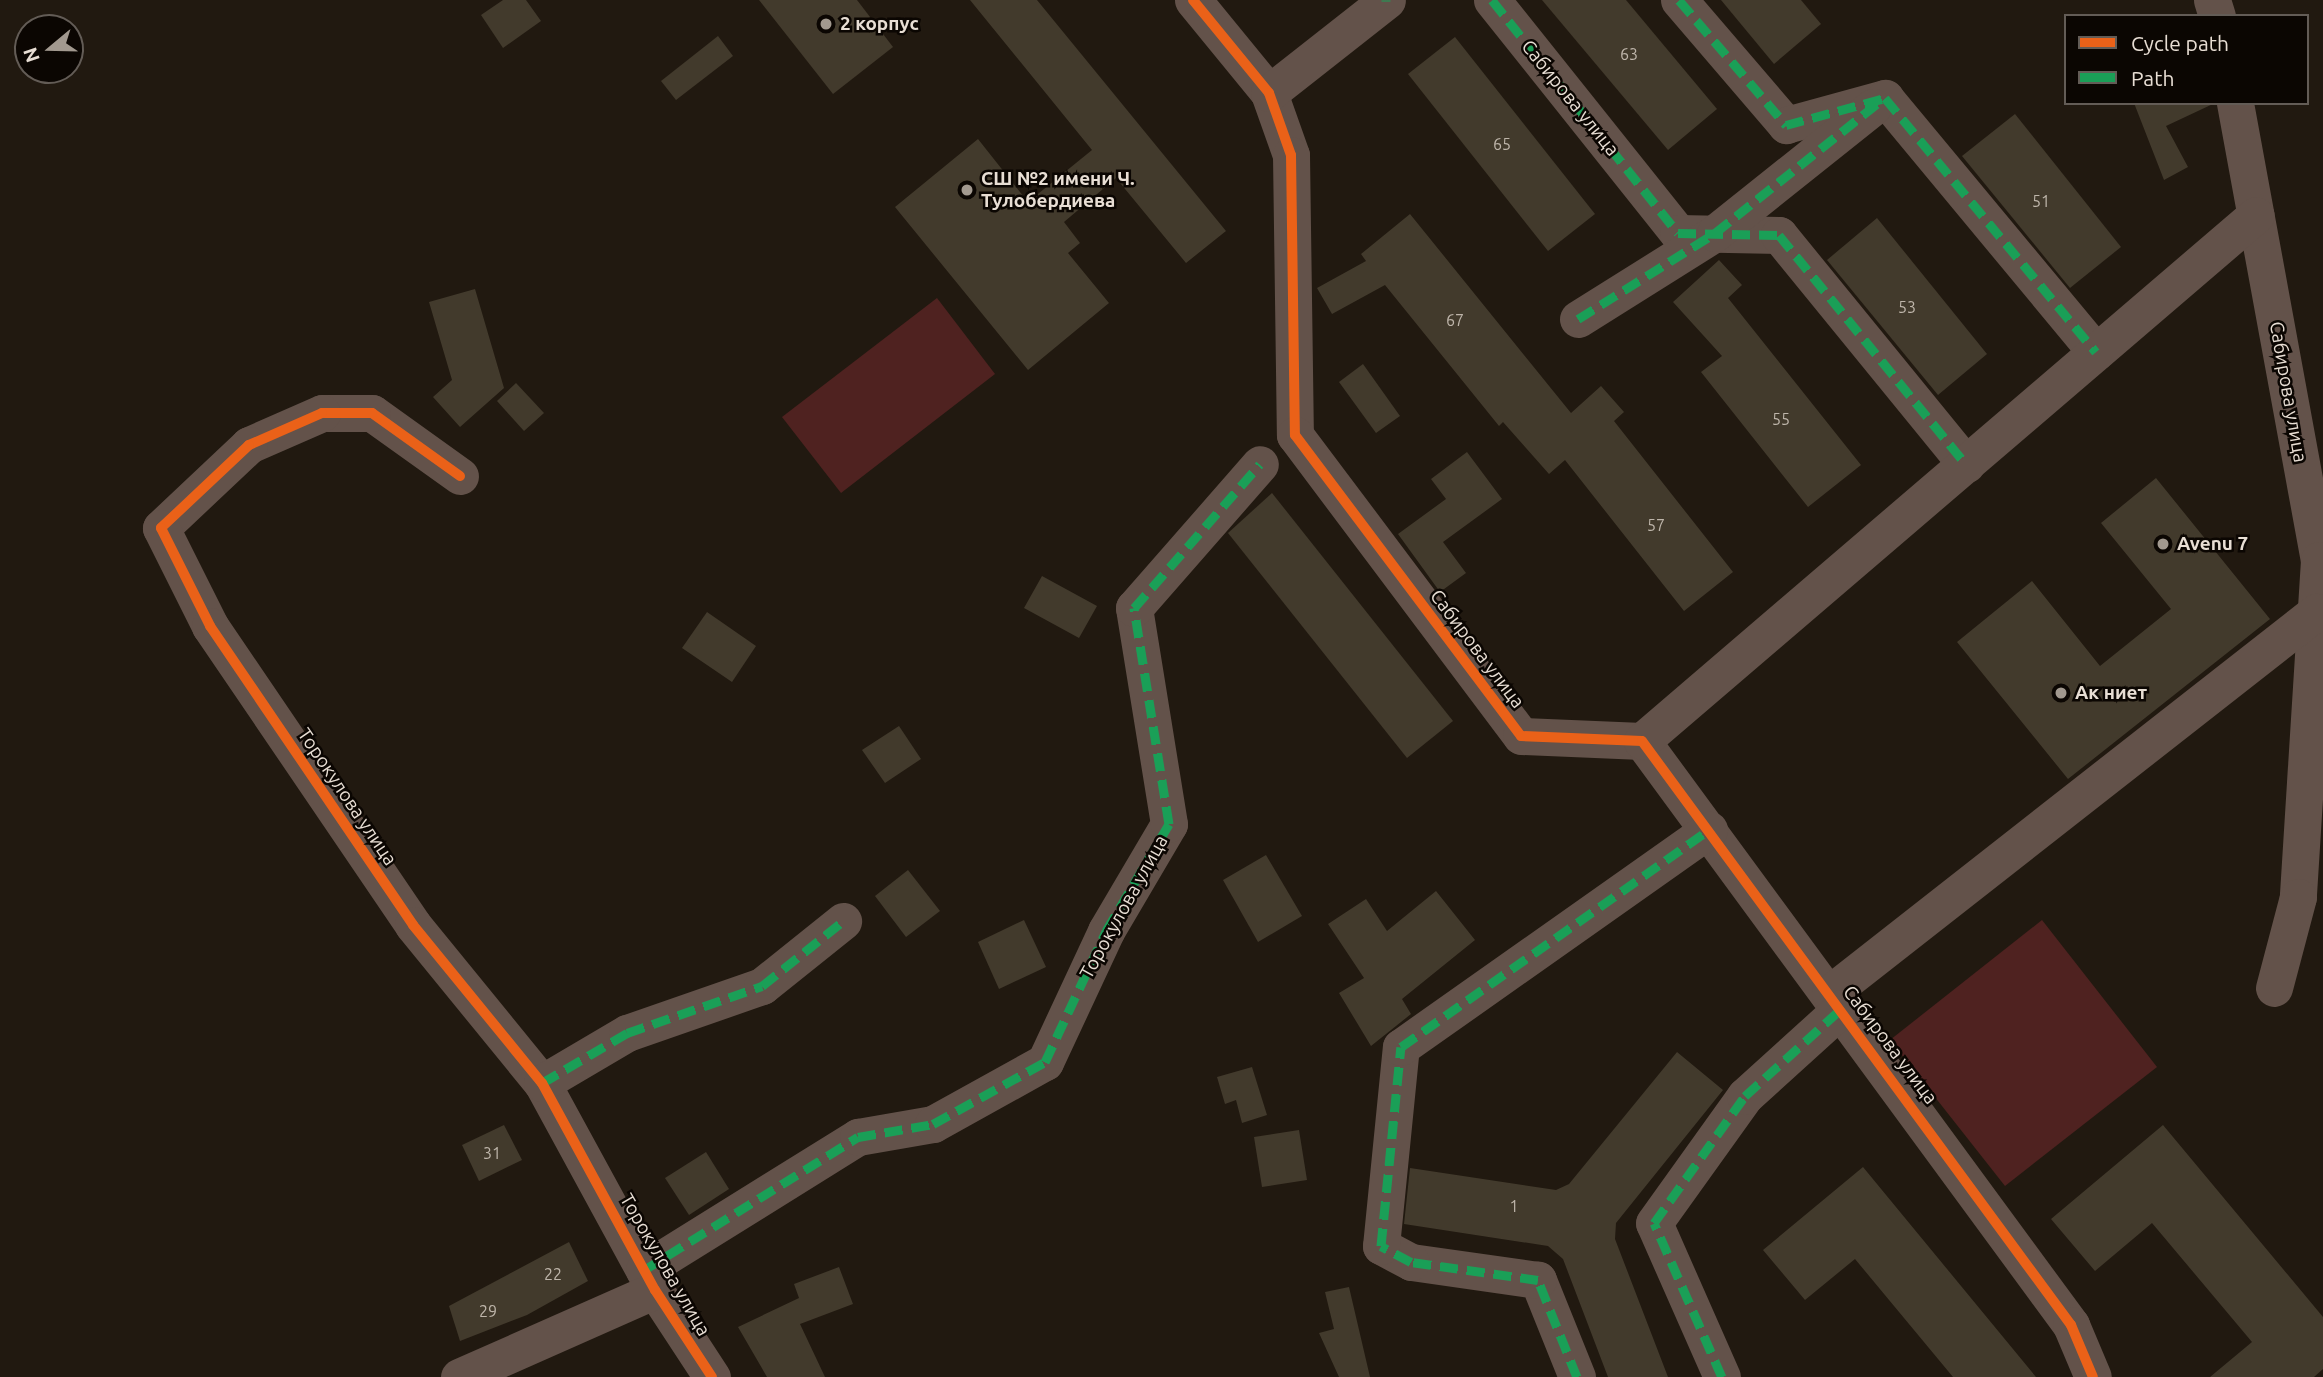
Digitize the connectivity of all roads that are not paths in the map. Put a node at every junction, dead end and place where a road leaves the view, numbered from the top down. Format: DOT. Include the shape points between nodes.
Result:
graph roads {
  1 [pos="1194,0"];
  2 [pos="1386,0"];
  3 [pos="1492,0"];
  4 [pos="1679,0"];
  5 [pos="1269,93"];
  6 [pos="1885,97"];
  7 [pos="2235,105"];
  8 [pos="2256,215"];
  9 [pos="1715,233"];
  10 [pos="1578,319"];
  11 [pos="2096,352"];
  12 [pos="1260,464"];
  13 [pos="1966,464"];
  14 [pos="460,476"];
  15 [pos="2316,612"];
  16 [pos="1642,741"];
  17 [pos="1709,830"];
  18 [pos="843,921"];
  19 [pos="2274,988"];
  20 [pos="1836,1001"];
  21 [pos="542,1083"];
  22 [pos="649,1280"];
  23 [pos="460,1377"];
  24 [pos="712,1377"];
  25 [pos="1577,1377"];
  26 [pos="1722,1377"];
  27 [pos="2093,1377"];
  1 -- 5 [label="street, Сабирова улица"];
  2 -- 5 [label="street"];
  3 -- 9 [label="street, Сабирова улица" via="1678,233"];
  4 -- 6 [label="street" via="1786,125"];
  5 -- 16 [label="street, Сабирова улица" via="1291,155 1295,435 1521,737"];
  6 -- 9 [label="street"];
  6 -- 11 [label="street"];
  7 -- 8 [label="street, Сабирова улица"];
  8 -- 11 [label="street"];
  8 -- 15 [label="street, Сабирова улица" via="2319,560"];
  9 -- 10 [label="street"];
  9 -- 13 [label="street, Сабирова улица" via="1779,235"];
  11 -- 13 [label="street"];
  12 -- 22 [label="street, Торокулова улица" via="1134,608 1169,824 1106,931 1045,1062 933,1124 858,1137"];
  13 -- 16 [label="street"];
  14 -- 21 [label="street, Торокулова улица" via="372,413 322,412 248,445 161,528 210,626 413,925"];
  15 -- 19 [label="street, Сабирова улица" via="2298,897"];
  15 -- 20 [label="street, Сабирова улица"];
  16 -- 17 [label="street, Сабирова улица"];
  17 -- 20 [label="street, Сабирова улица"];
  17 -- 25 [label="street" via="1401,1047 1381,1246 1411,1262 1538,1280"];
  18 -- 21 [label="street" via="762,986 626,1032"];
  20 -- 26 [label="street" via="1745,1096 1654,1223"];
  20 -- 27 [label="street, Сабирова улица" via="2071,1325"];
  21 -- 22 [label="street, Торокулова улица"];
  22 -- 23 [label="street, Торокулова улица"];
  22 -- 24 [label="street, Торокулова улица"];
}
